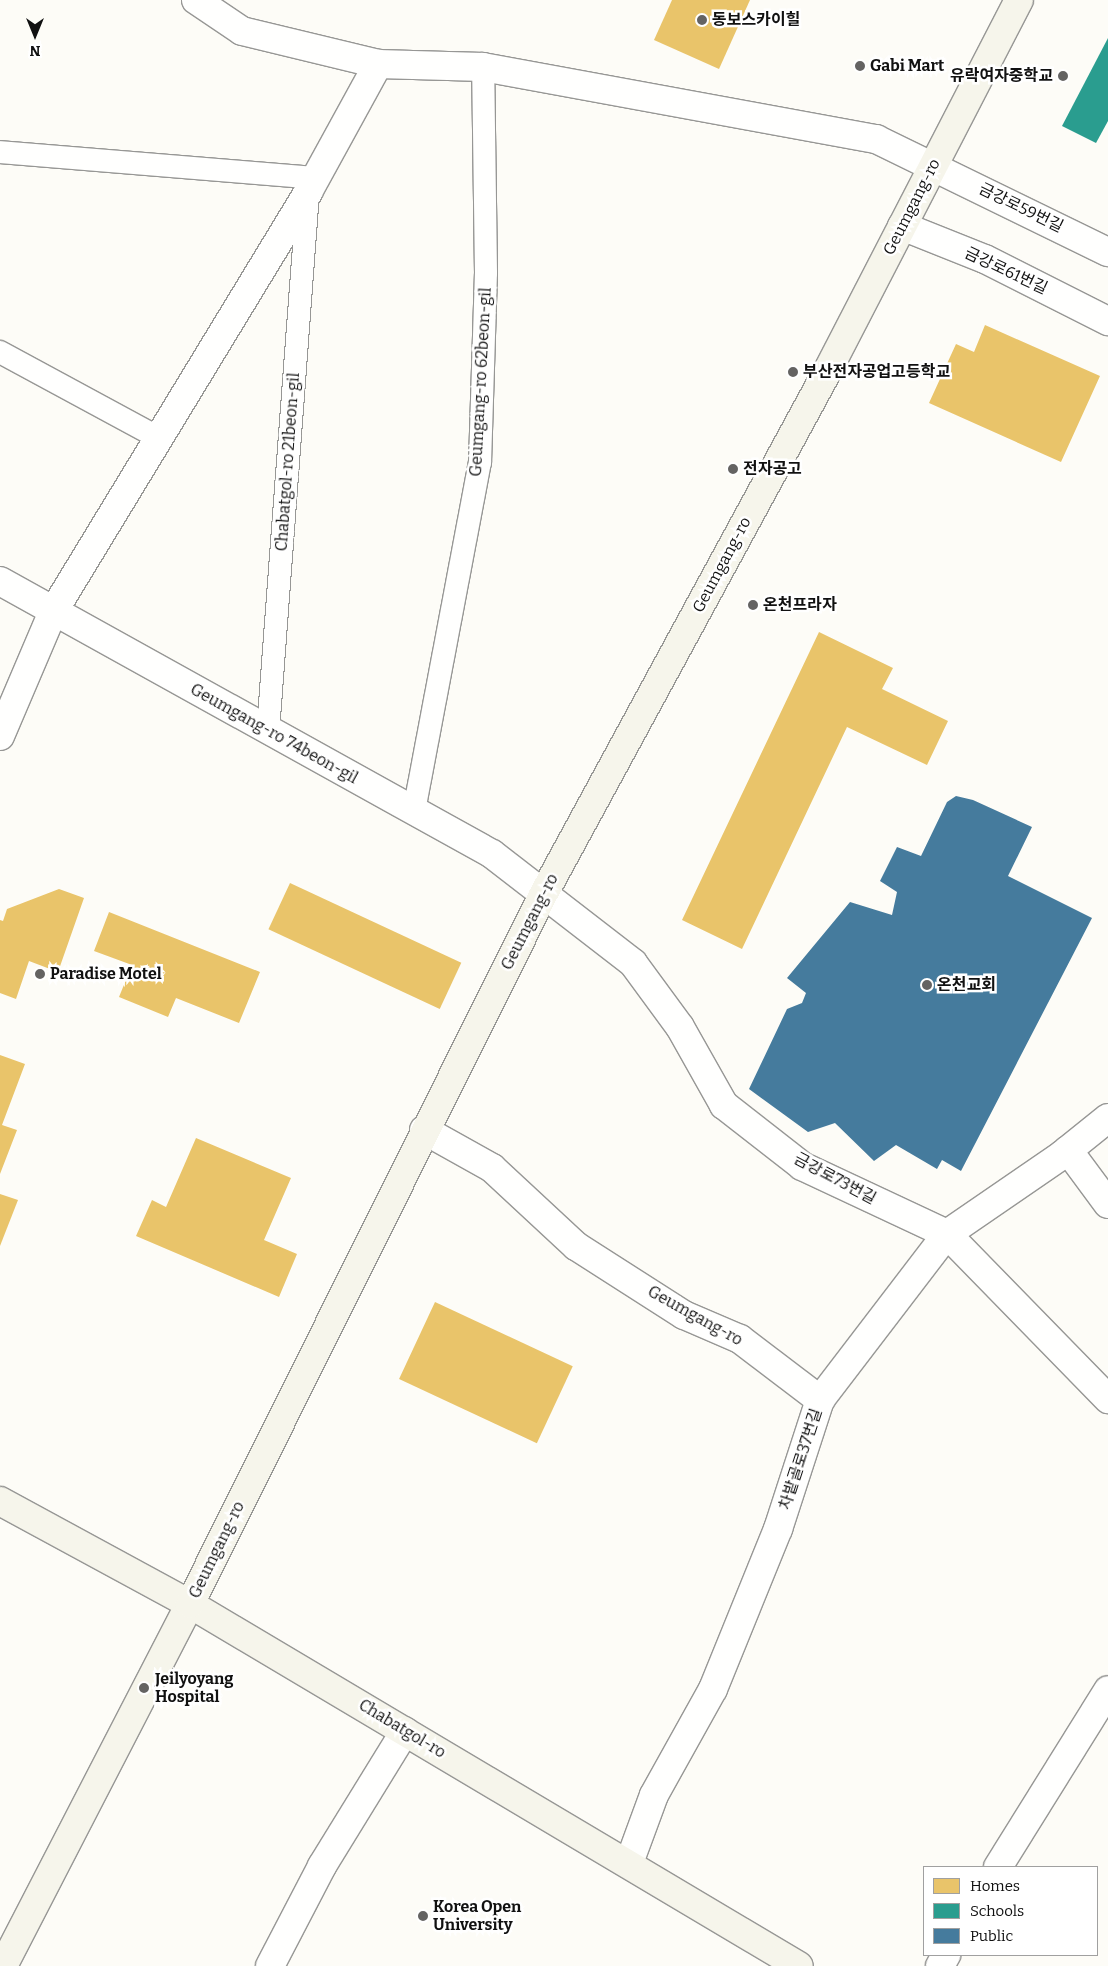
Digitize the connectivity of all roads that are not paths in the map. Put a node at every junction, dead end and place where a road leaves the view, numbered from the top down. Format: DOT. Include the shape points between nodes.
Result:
graph roads {
  1 [pos="196,0"];
  2 [pos="1019,0"];
  3 [pos="378,64"];
  4 [pos="483,67"];
  5 [pos="0,152"];
  6 [pos="934,165"];
  7 [pos="312,185"];
  8 [pos="902,226"];
  9 [pos="1108,252"];
  10 [pos="1108,321"];
  11 [pos="0,352"];
  12 [pos="159,438"];
  13 [pos="0,581"];
  14 [pos="53,612"];
  15 [pos="268,731"];
  16 [pos="0,736"];
  17 [pos="414,811"];
  18 [pos="543,895"];
  19 [pos="1108,1118"];
  20 [pos="424,1130"];
  21 [pos="1068,1150"];
  22 [pos="1108,1204"];
  23 [pos="947,1234"];
  24 [pos="1108,1399"];
  25 [pos="820,1400"];
  26 [pos="0,1501"];
  27 [pos="190,1604"];
  28 [pos="1108,1690"];
  29 [pos="405,1731"];
  30 [pos="629,1862"];
  31 [pos="999,1866"];
  32 [pos="3,1966"];
  33 [pos="270,1966"];
  34 [pos="800,1966"];
  1 -- 3 [label="street" via="242,31"];
  2 -- 6 [label="street, Geumgang-ro"];
  3 -- 4 [label="street"];
  3 -- 7 [label="street, Chabatgol-ro 21beon-gil"];
  4 -- 6 [label="street" via="876,139"];
  4 -- 17 [label="lane, Geumgang-ro 62beon-gil" via="486,273 480,463"];
  5 -- 7 [label="lane"];
  6 -- 8 [label="street, Geumgang-ro"];
  6 -- 9 [label="street, 금강로59번길"];
  7 -- 12 [label="street, Chabatgol-ro 21beon-gil"];
  7 -- 15 [label="lane, Chabatgol-ro 21beon-gil"];
  8 -- 10 [label="street, 금강로61번길" via="986,259"];
  8 -- 18 [label="street, Geumgang-ro"];
  11 -- 12 [label="lane"];
  12 -- 14 [label="street, Chabatgol-ro 21beon-gil"];
  13 -- 14 [label="street, Geumgang-ro 74beon-gil"];
  14 -- 15 [label="street, Geumgang-ro 74beon-gil"];
  14 -- 16 [label="street, Chabatgol-ro 21beon-gil"];
  15 -- 17 [label="street, Geumgang-ro 74beon-gil"];
  17 -- 18 [label="street, Geumgang-ro 74beon-gil" via="492,854"];
  18 -- 20 [label="street, Geumgang-ro"];
  18 -- 23 [label="street, 금강로73번길" via="633,963 680,1027 724,1105 802,1166"];
  19 -- 21 [label="street, 차밭골로37번길"];
  20 -- 25 [label="street, Geumgang-ro" via="492,1168 576,1246 684,1315 740,1339"];
  20 -- 27 [label="street, Geumgang-ro"];
  21 -- 22 [label="street"];
  21 -- 23 [label="street, 차밭골로37번길"];
  23 -- 24 [label="street, 금강로73번길"];
  23 -- 25 [label="street, 차밭골로37번길"];
  25 -- 30 [label="street, 차밭골로37번길" via="778,1529 714,1688 654,1795"];
  26 -- 27 [label="street, Chabatgol-ro"];
  27 -- 29 [label="street, Chabatgol-ro"];
  27 -- 32 [label="street, Geumgang-ro"];
  28 -- 31 [label="street"];
  29 -- 30 [label="street, Chabatgol-ro"];
  29 -- 33 [label="street" via="322,1866"];
  30 -- 34 [label="street, Chabatgol-ro"];
}
